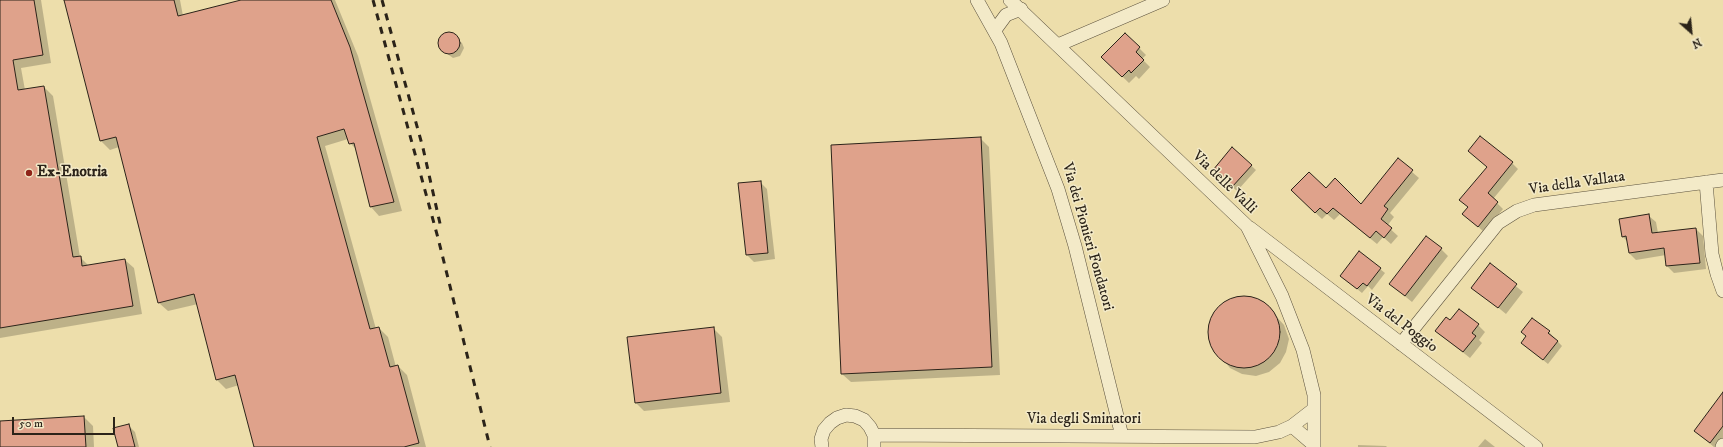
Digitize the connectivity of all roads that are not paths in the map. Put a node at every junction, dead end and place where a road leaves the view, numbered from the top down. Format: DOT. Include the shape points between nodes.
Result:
graph roads {
  1 [pos="977,0"];
  2 [pos="1010,0"];
  3 [pos="1163,0"];
  4 [pos="1021,9"];
  5 [pos="995,30"];
  6 [pos="1058,45"];
  7 [pos="1723,180"];
  8 [pos="1706,182"];
  9 [pos="1247,226"];
  10 [pos="1723,292"];
  11 [pos="1401,344"];
  12 [pos="1314,409"];
  13 [pos="1292,426"];
  14 [pos="1122,436"];
  15 [pos="874,441"];
  16 [pos="1314,446"];
  17 [pos="822,447"];
  18 [pos="1536,447"];
  1 -- 5 [label="street, Via dei Pionieri Fondatori"];
  2 -- 4 [label="street, Via delle Valli"];
  3 -- 6 [label="street"];
  4 -- 5 [label="street" via="1006,15"];
  4 -- 6 [label="street, Via delle Valli"];
  5 -- 14 [label="street, Via dei Pionieri Fondatori" via="1062,201"];
  6 -- 9 [label="street, Via delle Valli"];
  7 -- 8 [label="street, Via della Vallata"];
  8 -- 10 [label="street" via="1712,254"];
  8 -- 11 [label="street, Via della Vallata" via="1534,206 1513,213 1495,226"];
  9 -- 11 [label="street, Via del Poggio"];
  9 -- 12 [label="street, Via delle Valli" via="1276,283 1298,337 1311,381"];
  11 -- 18 [label="street, Via del Poggio"];
  12 -- 13 [label="street, Via degli Sminatori"];
  12 -- 16 [label="street, Via delle Valli"];
  13 -- 14 [label="street, Via degli Sminatori" via="1271,435 1255,437"];
  13 -- 16 [label="street"];
  14 -- 15 [label="street, Via degli Sminatori"];
  15 -- 17 [label="street, Via degli Sminatori" via="870,427 864,420 846,415 837,418 824,430"];
}
